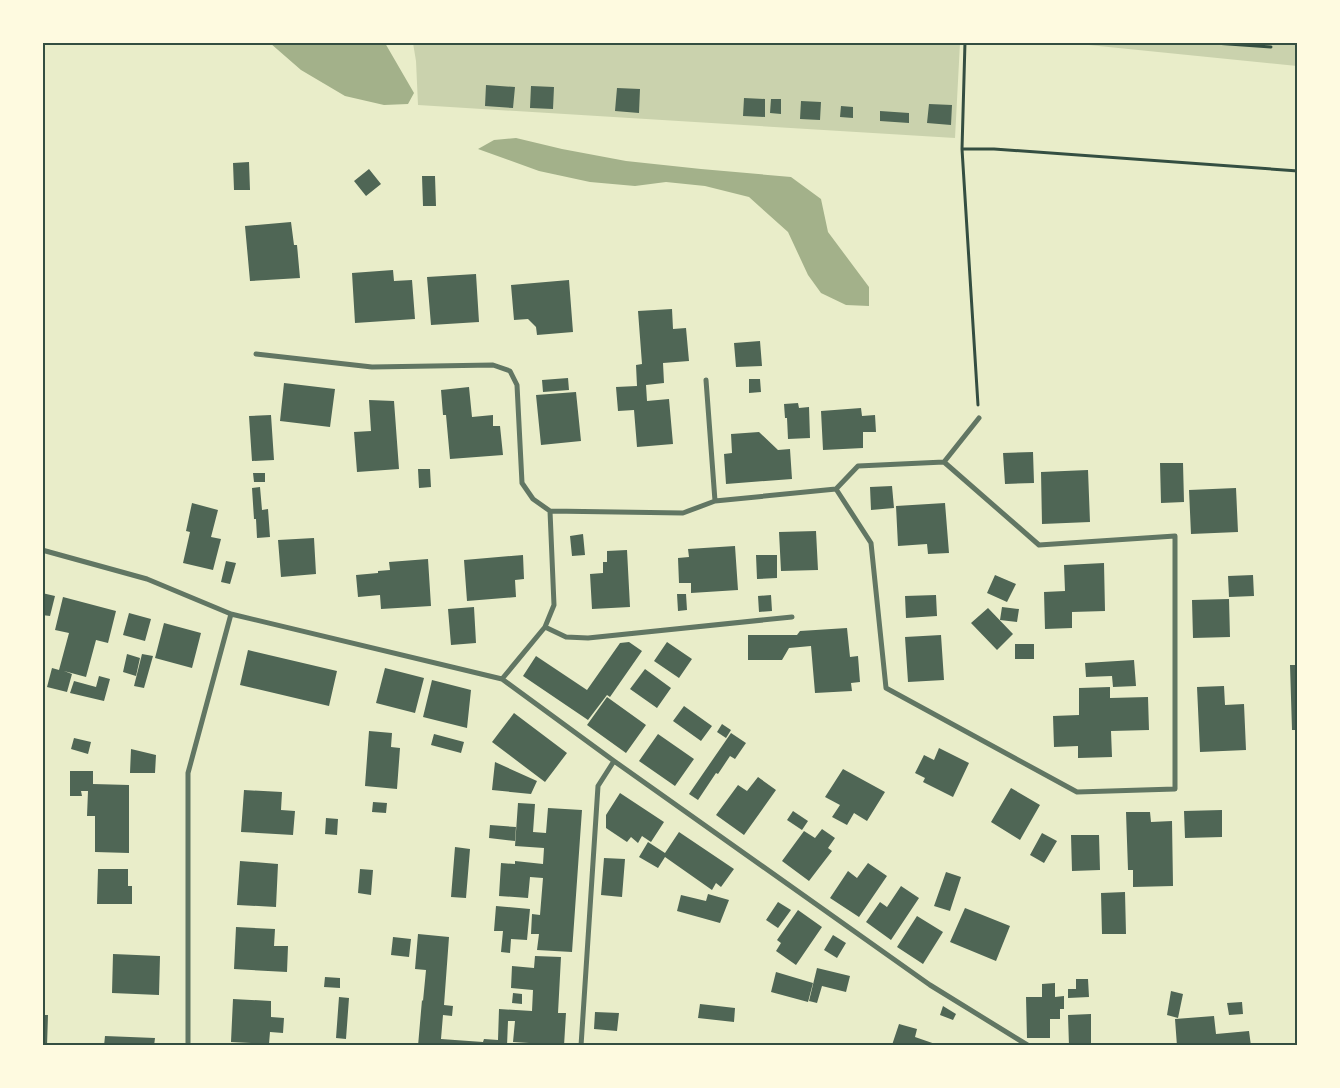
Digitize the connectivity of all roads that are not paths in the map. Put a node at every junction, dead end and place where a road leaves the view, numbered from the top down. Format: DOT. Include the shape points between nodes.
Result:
graph roads {
  1 [pos="256,354"];
  2 [pos="706,380"];
  3 [pos="979,418"];
  4 [pos="944,462"];
  5 [pos="836,489"];
  6 [pos="716,500"];
  7 [pos="550,511"];
  8 [pos="42,550"];
  9 [pos="231,614"];
  10 [pos="792,617"];
  11 [pos="545,627"];
  12 [pos="502,679"];
  13 [pos="614,761"];
  14 [pos="188,1046"];
  15 [pos="581,1046"];
  16 [pos="1029,1046"];
  1 -- 7 [label="street" via="372,367 493,365 510,371 517,385 522,483 533,499"];
  2 -- 6 [label="street"];
  3 -- 4 [label="street"];
  4 -- 5 [label="street" via="858,466"];
  4 -- 5 [label="street" via="1039,545 1175,536 1175,789 1077,792 886,688 871,543"];
  5 -- 6 [label="street"];
  6 -- 7 [label="street" via="683,513"];
  7 -- 11 [label="street" via="554,605"];
  8 -- 9 [label="street" via="147,579"];
  9 -- 12 [label="street"];
  9 -- 14 [label="street" via="188,772"];
  10 -- 11 [label="street" via="588,638 566,637"];
  11 -- 12 [label="street"];
  12 -- 13 [label="street"];
  13 -- 15 [label="street" via="598,786"];
  13 -- 16 [label="street" via="930,985"];
}
